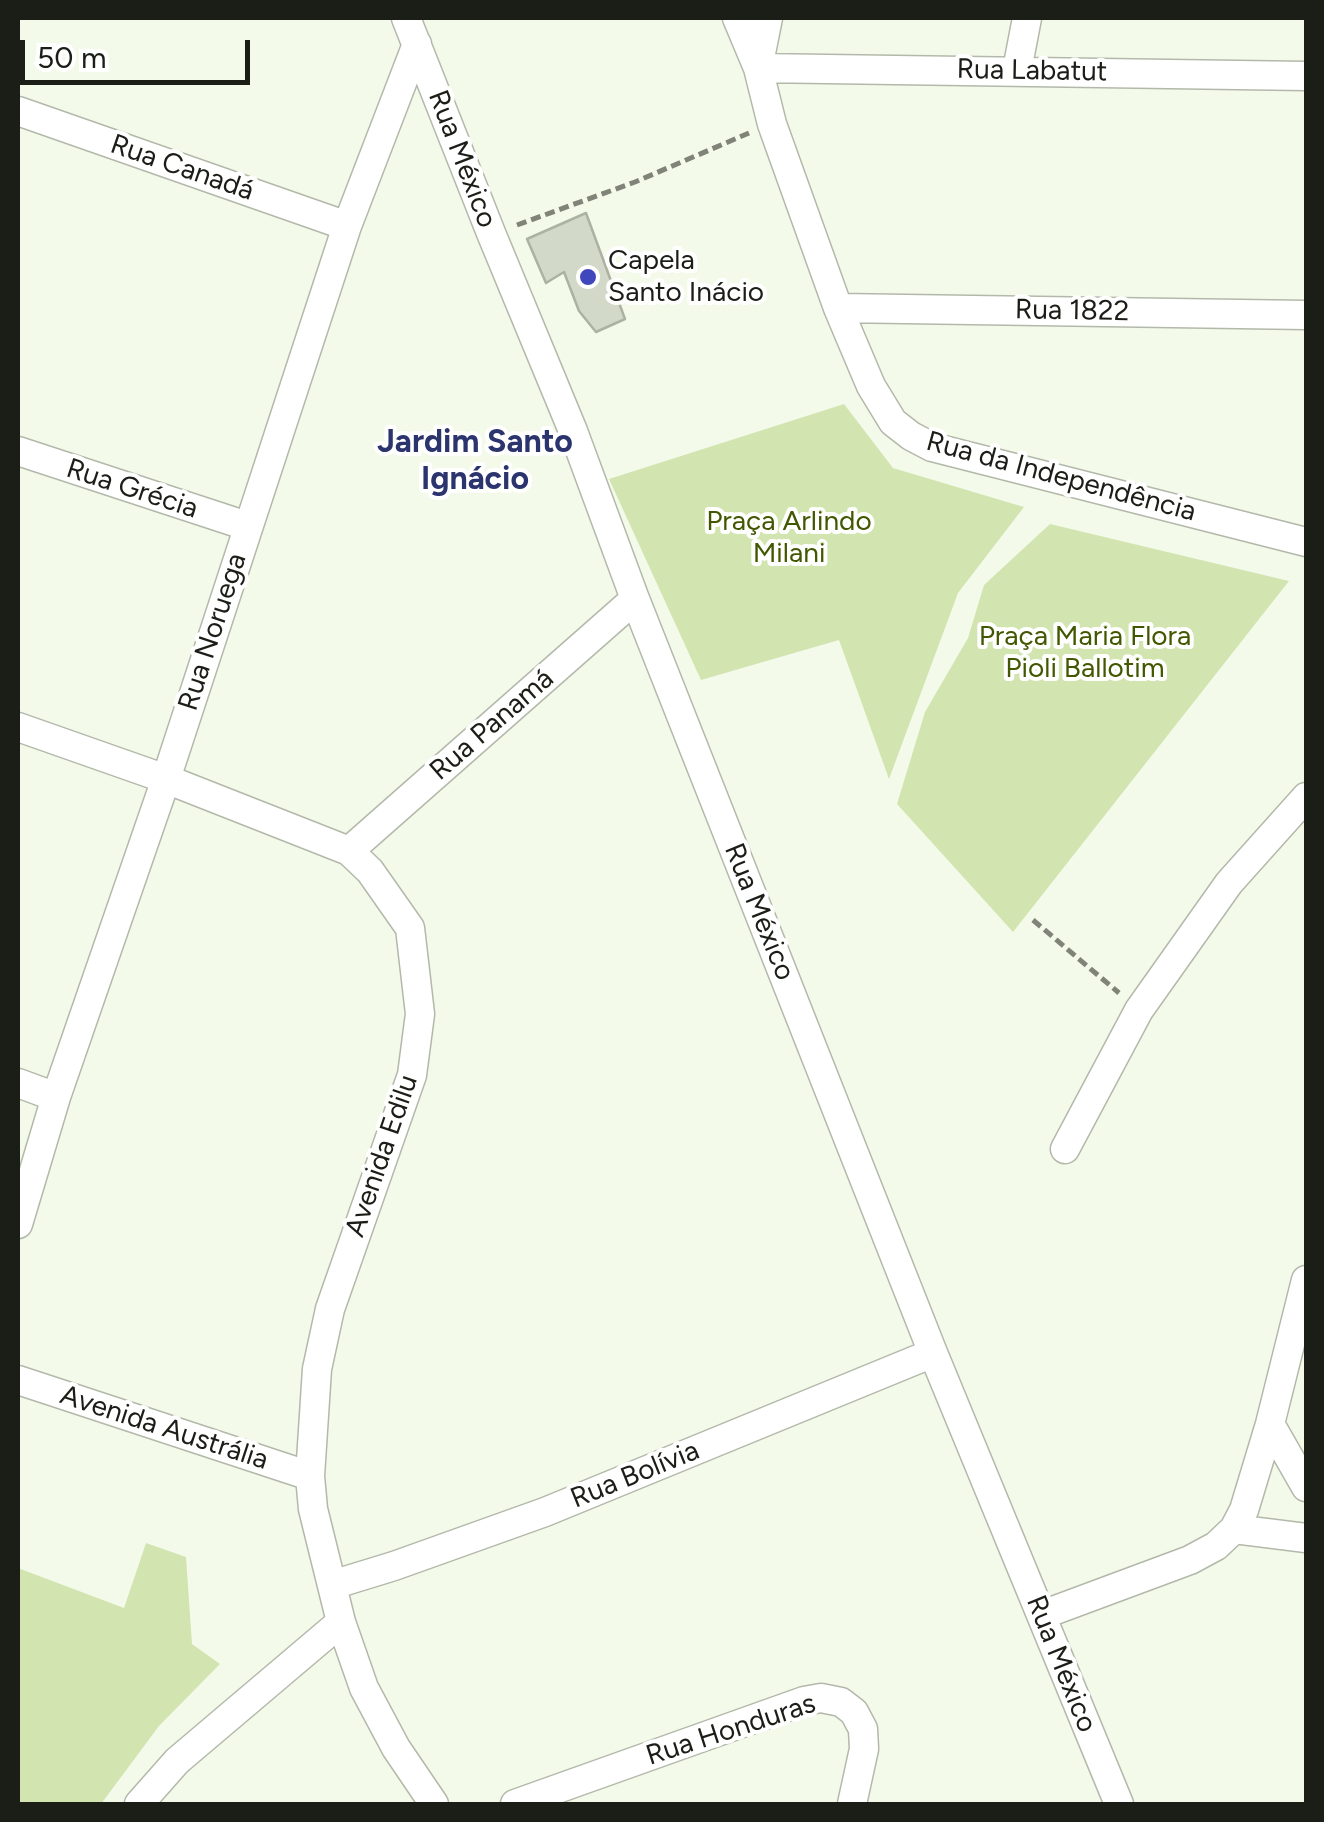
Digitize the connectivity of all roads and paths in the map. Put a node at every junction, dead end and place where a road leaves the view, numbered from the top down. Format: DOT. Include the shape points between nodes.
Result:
graph roads {
  1 [pos="737,18"];
  2 [pos="768,18"];
  3 [pos="1026,18"];
  4 [pos="412,31"];
  5 [pos="758,68"];
  6 [pos="1017,70"];
  7 [pos="1306,76"];
  8 [pos="18,111"];
  9 [pos="772,124"];
  10 [pos="347,226"];
  11 [pos="491,234"];
  12 [pos="838,308"];
  13 [pos="1306,315"];
  14 [pos="18,451"];
  15 [pos="247,526"];
  16 [pos="1306,542"];
  17 [pos="635,599"];
  18 [pos="18,727"];
  19 [pos="166,779"];
  20 [pos="1306,796"];
  21 [pos="348,851"];
  22 [pos="1033,920"];
  23 [pos="1139,1010"];
  24 [pos="18,1083"];
  25 [pos="56,1097"];
  26 [pos="1065,1150"];
  27 [pos="18,1224"];
  28 [pos="1306,1280"];
  29 [pos="932,1353"];
  30 [pos="18,1380"];
  31 [pos="1270,1424"];
  32 [pos="310,1476"];
  33 [pos="1306,1487"];
  34 [pos="1234,1529"];
  35 [pos="1306,1538"];
  36 [pos="332,1585"];
  37 [pos="1042,1615"];
  38 [pos="341,1622"];
  39 [pos="140,1804"];
  40 [pos="434,1804"];
  41 [pos="516,1804"];
  42 [pos="852,1804"];
  43 [pos="1119,1804"];
  1 -- 5 [label="street, Rua da Independência"];
  2 -- 5 [label="street"];
  3 -- 6 [label="street"];
  4 -- 10 [label="street, Rua Noruega"];
  4 -- 11 [label="street, Rua México"];
  5 -- 6 [label="street, Rua Labatut"];
  5 -- 9 [label="street, Rua da Independência"];
  6 -- 7 [label="street, Rua Labatut"];
  8 -- 10 [label="street, Rua Canadá"];
  9 -- 11 [label="path"];
  9 -- 12 [label="street, Rua da Independência"];
  10 -- 15 [label="street, Rua Noruega"];
  11 -- 17 [label="street, Rua México"];
  12 -- 13 [label="street, Rua 1822"];
  12 -- 16 [label="street, Rua da Independência" via="879,403 910,436"];
  14 -- 15 [label="street, Rua Grécia"];
  15 -- 19 [label="street, Rua Noruega"];
  17 -- 21 [label="street, Rua Panamá"];
  17 -- 29 [label="street, Rua México"];
  18 -- 19 [label="street, Avenida Edilu"];
  19 -- 21 [label="street, Avenida Edilu"];
  19 -- 25 [label="street, Rua Noruega"];
  20 -- 23 [label="street" via="1229,883"];
  21 -- 32 [label="street, Avenida Edilu" via="370,870 410,928 420,1014 412,1075 330,1309 315,1388"];
  22 -- 23 [label="path"];
  23 -- 26 [label="street"];
  24 -- 25 [label="street"];
  25 -- 27 [label="street, Rua Noruega"];
  28 -- 31 [label="street"];
  29 -- 36 [label="street, Rua Bolívia" via="545,1512"];
  29 -- 37 [label="street, Rua México"];
  30 -- 32 [label="street, Avenida Austrália"];
  31 -- 33 [label="street"];
  31 -- 34 [label="street"];
  32 -- 36 [label="street, Avenida Edilu"];
  34 -- 35 [label="street"];
  34 -- 37 [label="street" via="1190,1560"];
  36 -- 38 [label="street, Avenida Edilu"];
  37 -- 43 [label="street, Rua México"];
  38 -- 39 [label="street" via="177,1761"];
  38 -- 40 [label="street, Avenida Edilu" via="364,1688"];
  41 -- 42 [label="street, Rua Honduras" via="821,1698 841,1702 863,1729"];
}
